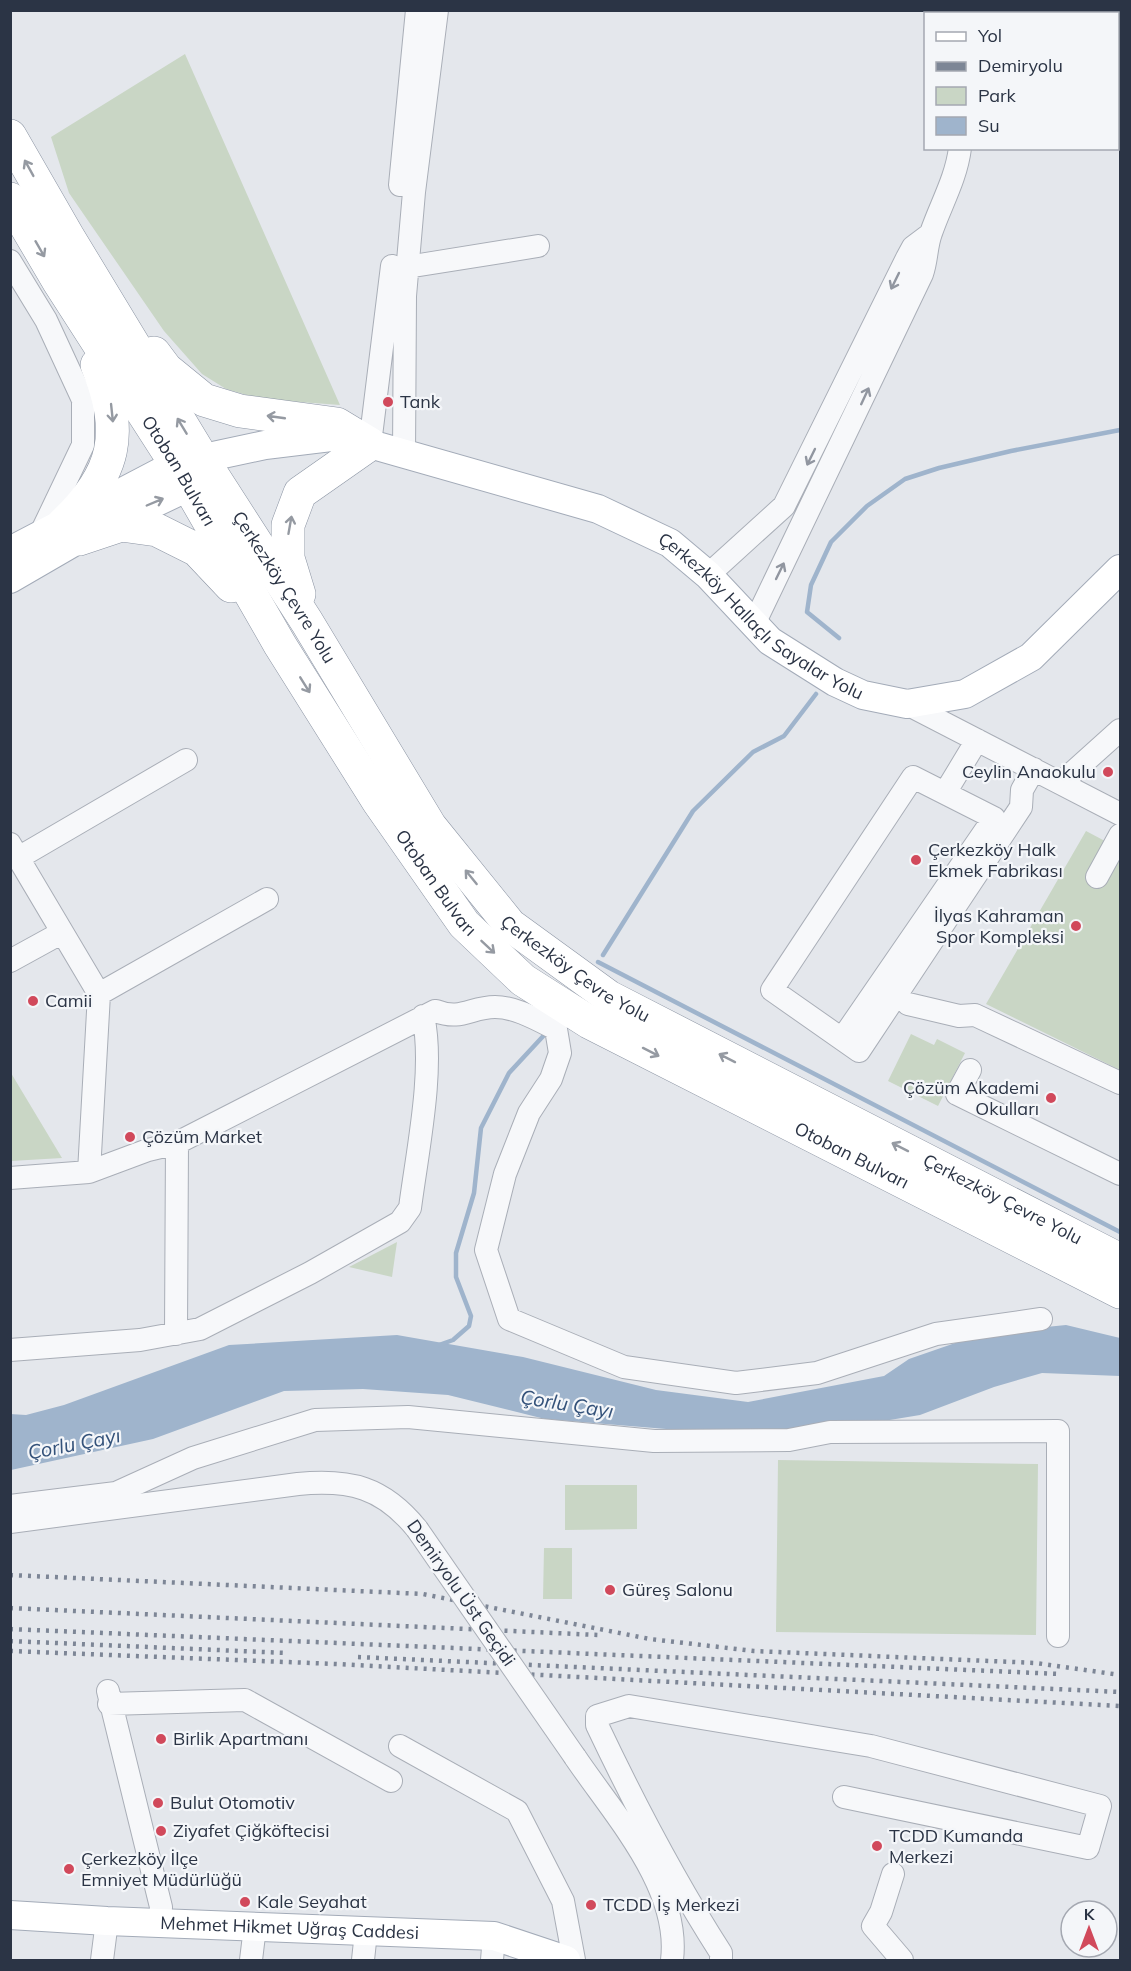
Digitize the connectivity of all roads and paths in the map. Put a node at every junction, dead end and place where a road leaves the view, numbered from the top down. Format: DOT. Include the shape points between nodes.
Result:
graph roads {
  1 [pos="417,10"];
  2 [pos="437,10"];
  3 [pos="10,136"];
  4 [pos="960,150"];
  5 [pos="10,199"];
  6 [pos="67,235"];
  7 [pos="929,236"];
  8 [pos="538,246"];
  9 [pos="10,261"];
  10 [pos="407,267"];
  11 [pos="58,282"];
  12 [pos="370,444"];
  13 [pos="404,454"];
  14 [pos="195,471"];
  15 [pos="61,533"];
  16 [pos="10,551"];
  17 [pos="1120,570"];
  18 [pos="708,575"];
  19 [pos="10,579"];
  20 [pos="307,622"];
  21 [pos="754,624"];
  22 [pos="280,645"];
  23 [pos="907,704"];
  24 [pos="1120,730"];
  25 [pos="977,740"];
  26 [pos="186,760"];
  27 [pos="1034,769"];
  28 [pos="1061,783"];
  29 [pos="945,793"];
  30 [pos="1120,814"];
  31 [pos="1120,835"];
  32 [pos="14,851"];
  33 [pos="1098,877"];
  34 [pos="267,899"];
  35 [pos="61,933"];
  36 [pos="10,961"];
  37 [pos="99,994"];
  38 [pos="908,1004"];
  39 [pos="434,1012"];
  40 [pos="842,1039"];
  41 [pos="970,1070"];
  42 [pos="1120,1083"];
  43 [pos="177,1143"];
  44 [pos="89,1172"];
  45 [pos="1120,1174"];
  46 [pos="10,1178"];
  47 [pos="1120,1260"];
  48 [pos="1120,1292"];
  49 [pos="1041,1319"];
  50 [pos="176,1334"];
  51 [pos="10,1350"];
  52 [pos="10,1506"];
  53 [pos="10,1522"];
  54 [pos="1058,1636"];
  55 [pos="400,1746"];
  56 [pos="391,1781"];
  57 [pos="844,1797"];
  58 [pos="893,1874"];
  59 [pos="10,1915"];
  60 [pos="107,1921"];
  61 [pos="160,1923"];
  62 [pos="255,1927"];
  63 [pos="366,1932"];
  64 [pos="493,1948"];
  65 [pos="102,1960"];
  66 [pos="251,1960"];
  67 [pos="363,1960"];
  68 [pos="566,1960"];
  69 [pos="574,1960"];
  70 [pos="672,1960"];
  71 [pos="721,1960"];
  72 [pos="902,1960"];
  1 -- 12 [label="street" via="389,298"];
  2 -- 10 [label="street"];
  6 -- 3 [label="highway, Otoban Bulvarı, one-way"];
  4 -- 7 [label="street" via="951,185"];
  5 -- 11 [label="highway, Otoban Bulvarı, one-way"];
  12 -- 6 [label="highway, one-way" via="337,424 240,411 204,400 166,369"];
  14 -- 6 [label="highway, Otoban Bulvarı, one-way"];
  7 -- 18 [label="street, one-way" via="913,247 906,258 784,506"];
  21 -- 7 [label="street, one-way" via="922,274 928,258"];
  8 -- 10 [label="street"];
  9 -- 15 [label="street" via="45,320 83,400 83,445"];
  10 -- 13 [label="street"];
  11 -- 14 [label="highway, Otoban Bulvarı"];
  11 -- 15 [label="highway, one-way" via="108,390 113,415 109,457 100,481"];
  12 -- 13 [label="main road, Çerkezköy Hallaçlı Sayalar Yolu"];
  12 -- 14 [label="main road"];
  20 -- 12 [label="highway, one-way" via="288,558 288,525 300,493"];
  13 -- 18 [label="main road, Çerkezköy Hallaçlı Sayalar Yolu" via="598,509 670,543"];
  14 -- 15 [label="main road"];
  14 -- 20 [label="highway, Çerkezköy Çevre Yolu"];
  14 -- 22 [label="highway, Otoban Bulvarı"];
  15 -- 16 [label="main road"];
  15 -- 19 [label="main road"];
  15 -- 22 [label="highway" via="121,525 157,530 197,550"];
  17 -- 23 [label="main road, Çerkezköy Hallaçlı Sayalar Yolu" via="1031,657 965,694"];
  18 -- 21 [label="main road, Çerkezköy Hallaçlı Sayalar Yolu"];
  47 -- 20 [label="highway, Çerkezköy Çevre Yolu, one-way" via="609,997 510,926 430,826"];
  21 -- 23 [label="main road, Çerkezköy Hallaçlı Sayalar Yolu" via="770,641 835,682 862,695"];
  22 -- 48 [label="highway, Otoban Bulvarı, one-way" via="378,801 464,924 523,980 589,1022"];
  23 -- 25 [label="street"];
  24 -- 28 [label="street"];
  25 -- 27 [label="street"];
  25 -- 29 [label="street"];
  26 -- 32 [label="street"];
  27 -- 28 [label="street"];
  27 -- 40 [label="street" via="1022,790 1021,807 859,1051"];
  28 -- 30 [label="street"];
  29 -- 40 [label="street" via="994,818"];
  29 -- 40 [label="street" via="913,777 772,990"];
  31 -- 33 [label="street"];
  32 -- 35 [label="street"];
  34 -- 37 [label="street"];
  35 -- 36 [label="street"];
  35 -- 37 [label="street"];
  37 -- 44 [label="street"];
  38 -- 42 [label="street" via="959,1016 975,1015"];
  39 -- 43 [label="street"];
  39 -- 49 [label="street" via="450,1017 495,1007 527,1015 556,1029 560,1053 551,1079 529,1113 505,1174 486,1250 508,1319 624,1366 736,1383 817,1373 936,1334"];
  39 -- 50 [label="street" via="410,1208 400,1222 200,1329"];
  41 -- 45 [label="street" via="957,1094"];
  43 -- 44 [label="street"];
  43 -- 50 [label="street"];
  44 -- 46 [label="street"];
  50 -- 51 [label="street"];
  52 -- 54 [label="street" via="116,1493 193,1458 315,1420 408,1417 654,1441 789,1440 830,1432 1058,1431"];
  53 -- 70 [label="street, Demiryolu Üst Geçidi, bridge" via="330,1482 357,1485 384,1497 417,1529 660,1886 670,1917"];
  55 -- 69 [label="street" via="517,1810 562,1901"];
  56 -- 61 [label="street" via="245,1700 109,1696 160,1907"];
  57 -- 71 [label="street" via="1088,1848 1100,1806 871,1746 629,1706 597,1716 597,1725 631,1796 721,1953"];
  58 -- 72 [label="street" via="873,1926"];
  59 -- 60 [label="main road, Mehmet Hikmet Uğraş Caddesi"];
  60 -- 61 [label="main road, Mehmet Hikmet Uğraş Caddesi"];
  60 -- 65 [label="street"];
  61 -- 62 [label="main road, Mehmet Hikmet Uğraş Caddesi"];
  62 -- 63 [label="main road, Mehmet Hikmet Uğraş Caddesi"];
  62 -- 66 [label="street"];
  63 -- 64 [label="main road, Mehmet Hikmet Uğraş Caddesi"];
  63 -- 67 [label="street"];
  64 -- 68 [label="main road, Mehmet Hikmet Uğraş Caddesi"];
}
